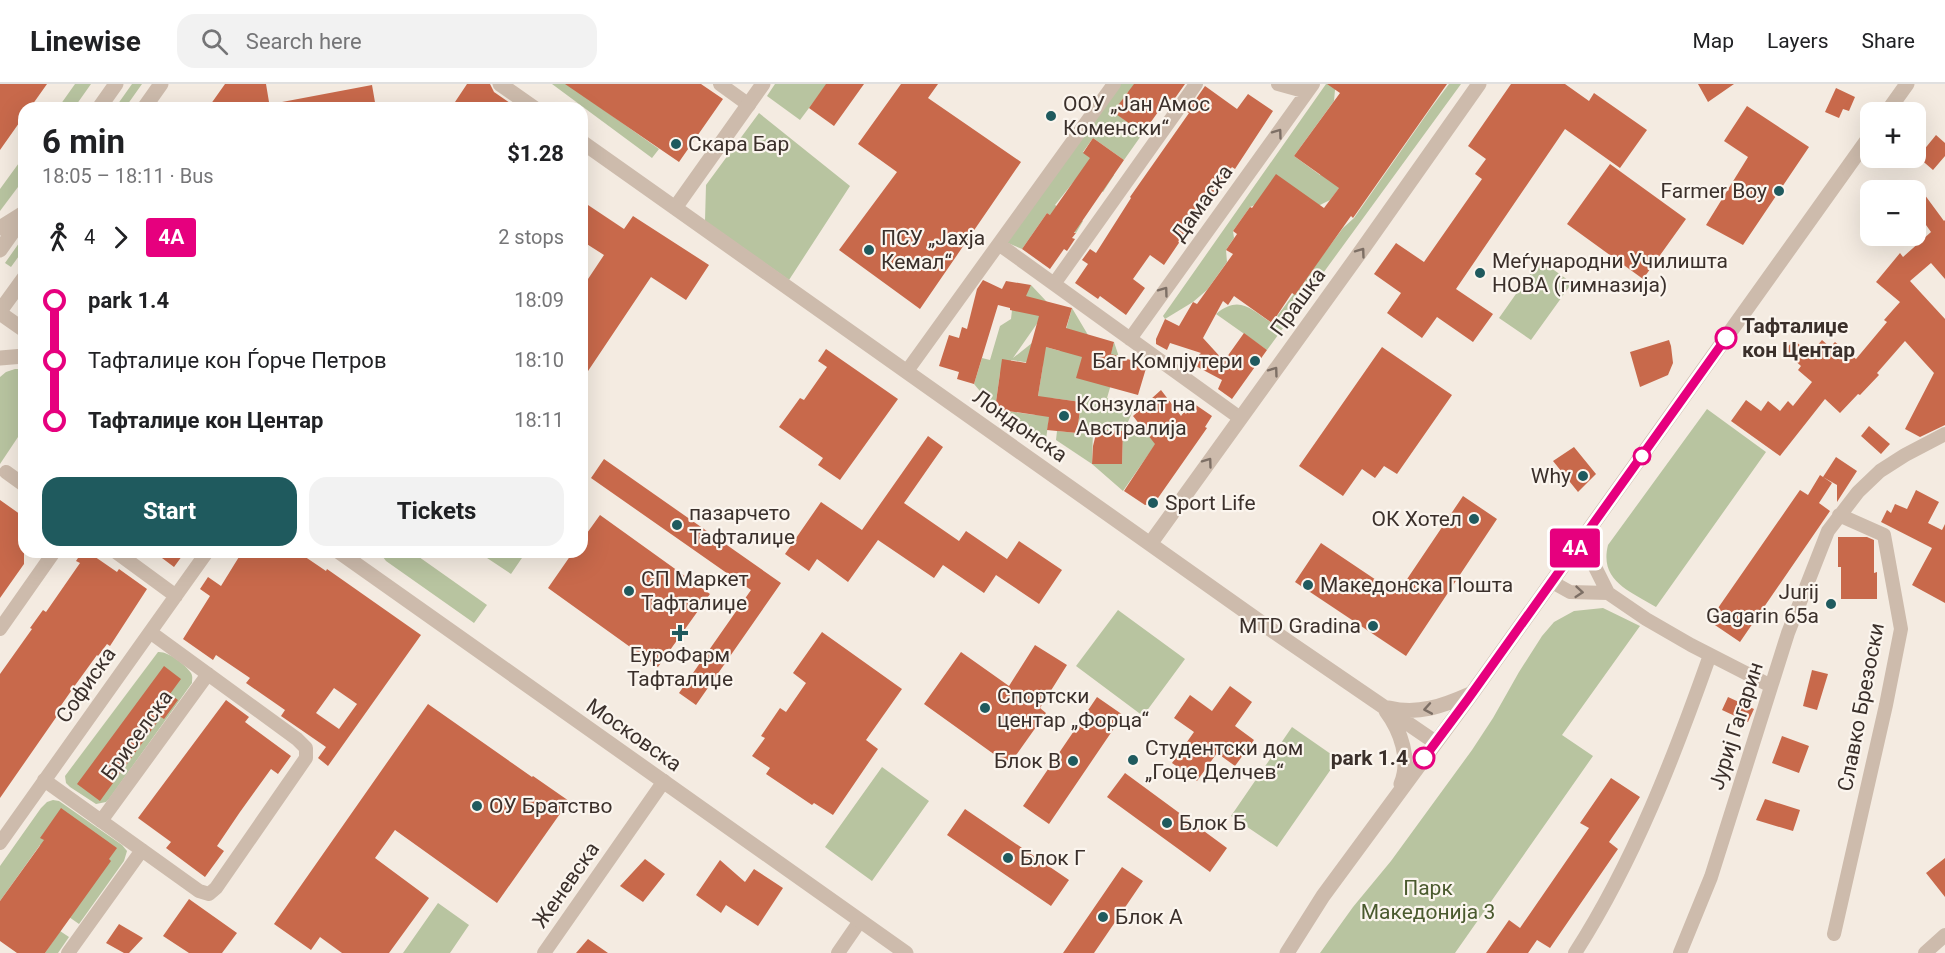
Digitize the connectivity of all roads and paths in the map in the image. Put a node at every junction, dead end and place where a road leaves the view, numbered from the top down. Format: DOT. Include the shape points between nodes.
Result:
graph roads {
  1 [pos="116,84"];
  2 [pos="161,84"];
  3 [pos="500,84"];
  4 [pos="720,84"];
  5 [pos="763,84"];
  6 [pos="1114,84"];
  7 [pos="1196,84"];
  8 [pos="1278,84"];
  9 [pos="1479,84"];
  10 [pos="1907,84"];
  11 [pos="1310,88"];
  12 [pos="103,102"];
  13 [pos="148,102"];
  14 [pos="526,102"];
  15 [pos="1894,102"];
  16 [pos="749,105"];
  17 [pos="588,146"];
  18 [pos="1860,150"];
  19 [pos="675,208"];
  20 [pos="18,218"];
  21 [pos="18,223"];
  22 [pos="0,228"];
  23 [pos="1000,244"];
  24 [pos="0,250"];
  25 [pos="1054,284"];
  26 [pos="18,286"];
  27 [pos="0,312"];
  28 [pos="18,326"];
  29 [pos="1130,339"];
  30 [pos="18,356"];
  31 [pos="0,357"];
  32 [pos="907,372"];
  33 [pos="1240,418"];
  34 [pos="1945,434"];
  35 [pos="6,472"];
  36 [pos="18,481"];
  37 [pos="1839,515"];
  38 [pos="1150,544"];
  39 [pos="1575,549"];
  40 [pos="50,558"];
  41 [pos="124,558"];
  42 [pos="203,558"];
  43 [pos="348,558"];
  44 [pos="1552,582"];
  45 [pos="1608,593"];
  46 [pos="176,596"];
  47 [pos="0,629"];
  48 [pos="150,632"];
  49 [pos="1710,655"];
  50 [pos="208,674"];
  51 [pos="1771,686"];
  52 [pos="1472,693"];
  53 [pos="1382,705"];
  54 [pos="1435,742"];
  55 [pos="44,780"];
  56 [pos="664,781"];
  57 [pos="1396,795"];
  58 [pos="101,820"];
  59 [pos="0,843"];
  60 [pos="142,850"];
  61 [pos="860,921"];
  62 [pos="1834,934"];
  63 [pos="1945,935"];
  64 [pos="74,951"];
  65 [pos="550,951"];
  66 [pos="838,953"];
  67 [pos="906,953"];
  68 [pos="1287,953"];
  69 [pos="1575,953"];
  70 [pos="1680,953"];
  71 [pos="1925,953"];
  1 -- 12 [label="street"];
  2 -- 13 [label="street"];
  3 -- 14 [label="street"];
  4 -- 16 [label="street"];
  5 -- 16 [label="street"];
  6 -- 23 [label="street"];
  7 -- 25 [label="street"];
  8 -- 11 [label="street, Дамаска"];
  33 -- 9 [label="street, Прашка, one-way"];
  10 -- 15 [label="street"];
  29 -- 11 [label="street, Дамаска, one-way"];
  16 -- 19 [label="street"];
  17 -- 19 [label="street, Лондонска"];
  18 -- 39 [label="street"];
  19 -- 32 [label="street, Лондонска"];
  20 -- 22 [label="street"];
  21 -- 24 [label="street"];
  23 -- 25 [label="street"];
  23 -- 32 [label="street"];
  25 -- 29 [label="street"];
  26 -- 27 [label="street"];
  27 -- 28 [label="street"];
  29 -- 33 [label="street"];
  30 -- 31 [label="street"];
  32 -- 38 [label="street, Лондонска"];
  38 -- 33 [label="street, Прашка, one-way"];
  34 -- 37 [label="street, Јуриј Гагарин" via="1880,471"];
  35 -- 36 [label="street"];
  37 -- 51 [label="street, Јуриј Гагарин" via="1820,549"];
  37 -- 62 [label="street, Славко Брезоски" via="1884,535 1901,629"];
  38 -- 53 [label="street, Лондонска"];
  39 -- 44 [label="street"];
  39 -- 45 [label="street" via="1594,565"];
  40 -- 47 [label="street"];
  41 -- 46 [label="street"];
  42 -- 46 [label="street, Софиска"];
  43 -- 56 [label="street, Московска"];
  44 -- 45 [label="street, one-way" via="1570,592"];
  44 -- 52 [label="street"];
  45 -- 49 [label="street"];
  46 -- 48 [label="street, Софиска"];
  48 -- 50 [label="street"];
  48 -- 55 [label="street, Софиска"];
  49 -- 51 [label="street"];
  49 -- 69 [label="street" via="1655,799 1598,918"];
  50 -- 58 [label="street, Бриселска"];
  50 -- 60 [label="street" via="297,739 306,748 306,758 209,894"];
  51 -- 70 [label="street, Јуриј Гагарин" via="1711,877"];
  52 -- 53 [label="street, one-way" via="1439,707 1415,711"];
  52 -- 54 [label="street"];
  53 -- 54 [label="street, Лондонска"];
  53 -- 57 [label="street" via="1396,728 1404,755"];
  54 -- 57 [label="street"];
  55 -- 58 [label="street"];
  55 -- 59 [label="street, Софиска"];
  56 -- 61 [label="street, Московска"];
  56 -- 65 [label="street, Женевска"];
  57 -- 68 [label="street"];
  58 -- 60 [label="street"];
  60 -- 64 [label="street"];
  61 -- 66 [label="street"];
  61 -- 67 [label="street, Московска"];
  63 -- 71 [label="street"];
}
